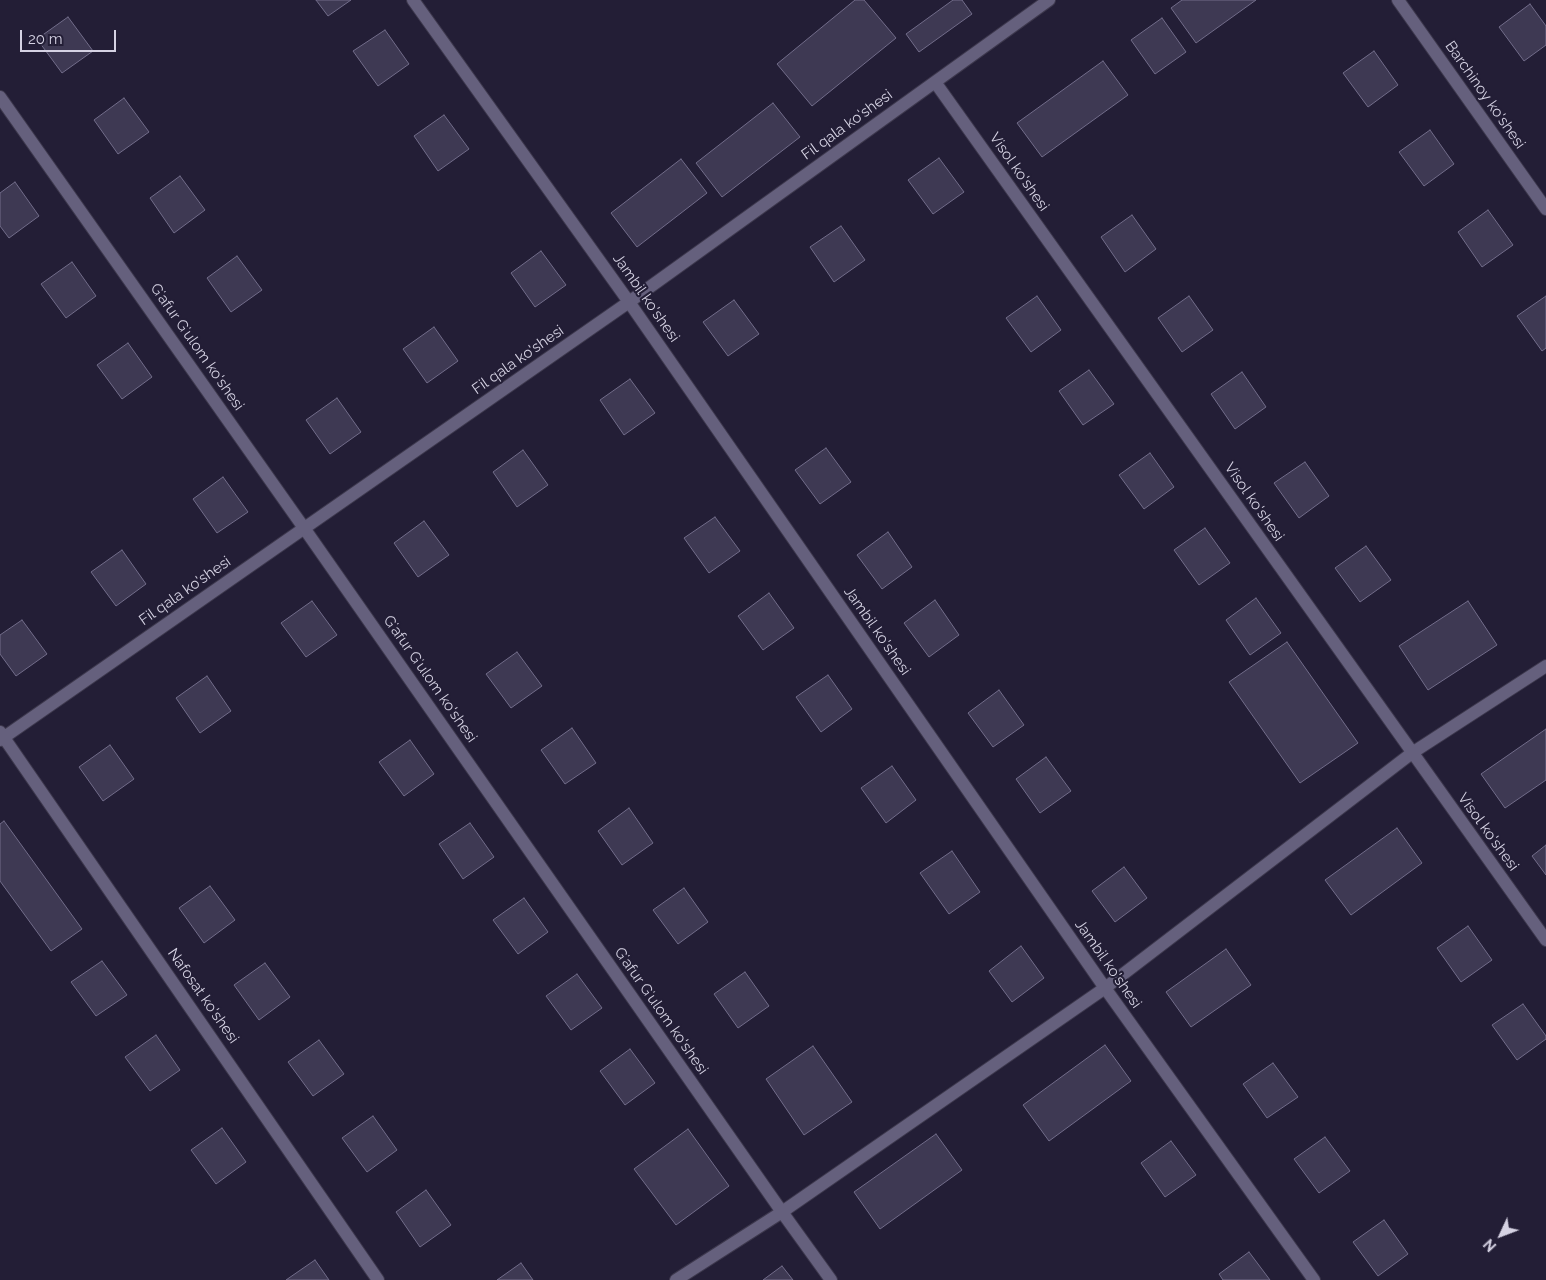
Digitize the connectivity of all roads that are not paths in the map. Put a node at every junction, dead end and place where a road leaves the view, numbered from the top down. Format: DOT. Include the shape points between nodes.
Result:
graph roads {
  1 [pos="413,0"];
  2 [pos="1050,0"];
  3 [pos="1398,0"];
  4 [pos="935,82"];
  5 [pos="0,97"];
  6 [pos="1546,209"];
  7 [pos="629,302"];
  8 [pos="304,528"];
  9 [pos="1546,666"];
  10 [pos="1,736"];
  11 [pos="1412,753"];
  12 [pos="1546,940"];
  13 [pos="1105,988"];
  14 [pos="782,1212"];
  15 [pos="378,1280"];
  16 [pos="676,1280"];
  17 [pos="831,1280"];
  18 [pos="1314,1280"];
  1 -- 7 [label="street, Jambil ko'shesi"];
  2 -- 4 [label="street, Fil qala ko'shesi"];
  3 -- 6 [label="street, Barchinoy ko'shesi"];
  4 -- 7 [label="street, Fil qala ko'shesi"];
  4 -- 11 [label="street, Visol ko'shesi"];
  5 -- 8 [label="street, Gʻafur Gʻulom ko'shesi"];
  7 -- 8 [label="street, Fil qala ko'shesi"];
  7 -- 13 [label="street, Jambil ko'shesi"];
  8 -- 10 [label="street, Fil qala ko'shesi"];
  8 -- 14 [label="street, Gʻafur Gʻulom ko'shesi"];
  9 -- 11 [label="street"];
  10 -- 15 [label="street, Nafosat ko'shesi"];
  11 -- 12 [label="street, Visol ko'shesi"];
  11 -- 13 [label="street"];
  13 -- 14 [label="street"];
  13 -- 18 [label="street, Jambil ko'shesi"];
  14 -- 16 [label="street"];
  14 -- 17 [label="street, Gʻafur Gʻulom ko'shesi"];
}
